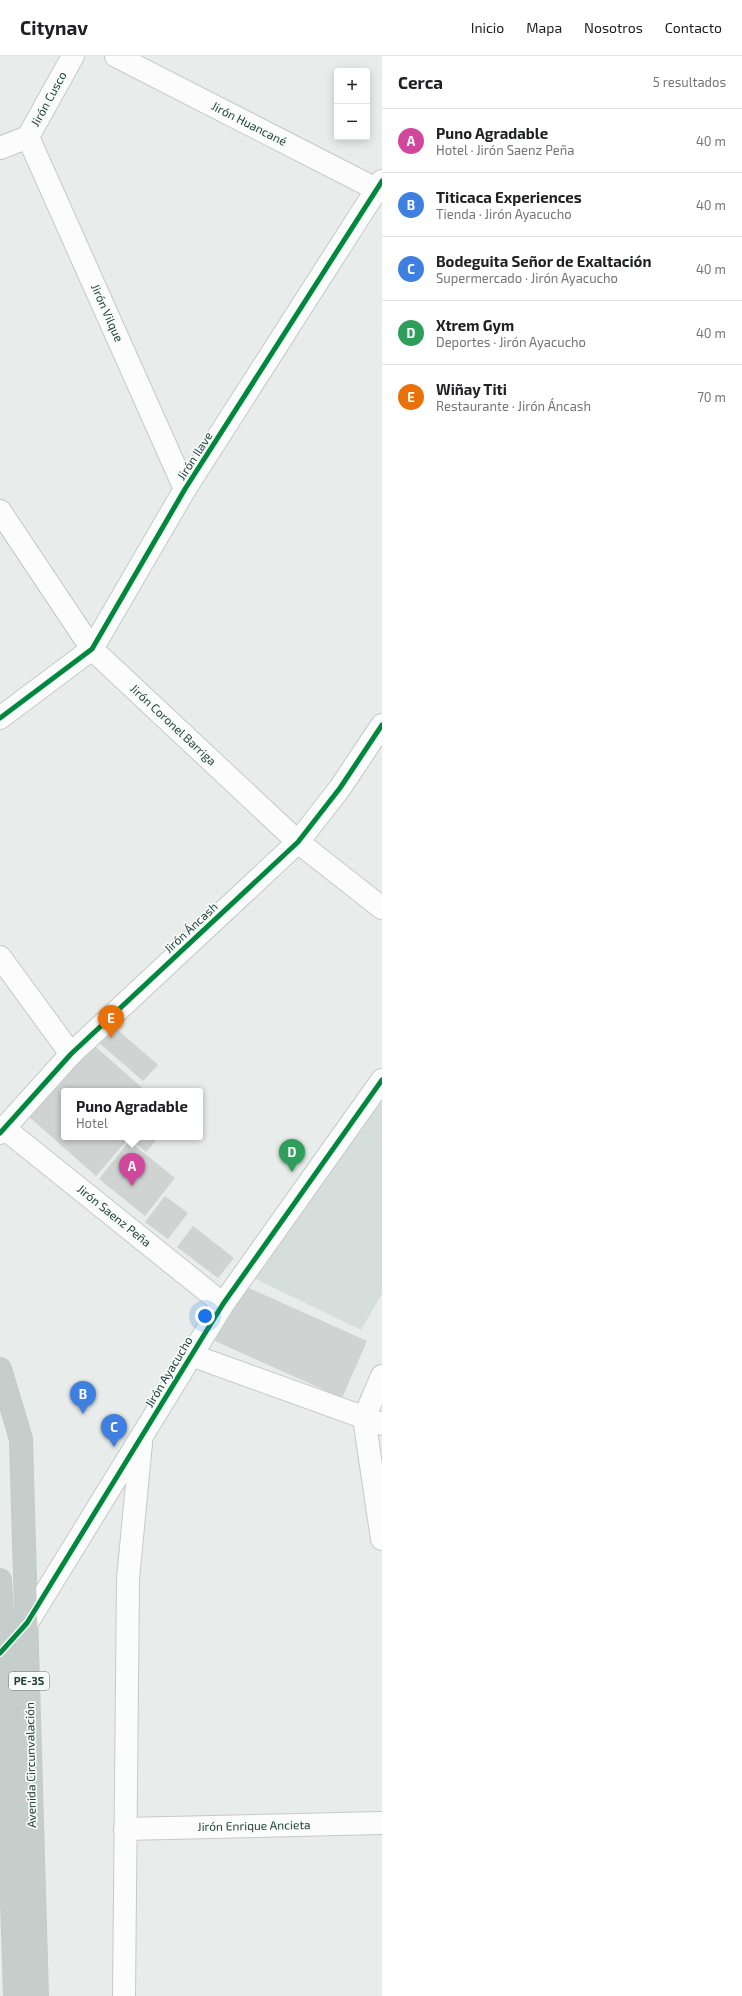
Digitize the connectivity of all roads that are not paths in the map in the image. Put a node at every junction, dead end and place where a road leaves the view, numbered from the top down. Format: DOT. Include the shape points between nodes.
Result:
graph roads {
  1 [pos="73,56"];
  2 [pos="116,56"];
  3 [pos="28,137"];
  4 [pos="0,148"];
  5 [pos="381,187"];
  6 [pos="185,489"];
  7 [pos="0,511"];
  8 [pos="92,649"];
  9 [pos="0,718"];
  10 [pos="382,725"];
  11 [pos="298,842"];
  12 [pos="382,908"];
  13 [pos="0,957"];
  14 [pos="71,1054"];
  15 [pos="382,1080"];
  16 [pos="2,1131"];
  17 [pos="223,1304"];
  18 [pos="191,1355"];
  19 [pos="0,1369"];
  20 [pos="382,1376"];
  21 [pos="373,1421"];
  22 [pos="141,1438"];
  23 [pos="382,1539"];
  24 [pos="0,1580"];
  25 [pos="27,1623"];
  26 [pos="382,1823"];
  27 [pos="125,1829"];
  28 [pos="15,1996"];
  29 [pos="37,1996"];
  30 [pos="124,1996"];
  1 -- 3 [label="street, Jirón Cusco"];
  2 -- 5 [label="street, Jirón Huancané"];
  3 -- 4 [label="street, Jirón Cusco"];
  3 -- 6 [label="street, Jirón Vilque"];
  5 -- 6 [label="street, Jirón Ilave"];
  6 -- 8 [label="street, Jirón Ilave"];
  7 -- 8 [label="street, Jirón Coronel Barriga"];
  8 -- 9 [label="street, Jirón Ilave"];
  8 -- 11 [label="street, Jirón Coronel Barriga"];
  10 -- 11 [label="street, Jirón Áncash" via="340,788"];
  11 -- 12 [label="street, Jirón Coronel Barriga"];
  11 -- 14 [label="street, Jirón Áncash"];
  13 -- 14 [label="street"];
  14 -- 16 [label="street, Jirón Áncash"];
  15 -- 17 [label="street, Jirón Ayacucho"];
  16 -- 17 [label="street, Jirón Saenz Peña"];
  17 -- 18 [label="street, Jirón Ayacucho"];
  18 -- 21 [label="street"];
  18 -- 22 [label="street, Jirón Ayacucho"];
  19 -- 25 [label="highway, Avenida Circunvalación / PE-3S" via="21,1439"];
  20 -- 21 [label="street"];
  21 -- 23 [label="street"];
  22 -- 25 [label="street, Jirón Ayacucho"];
  22 -- 27 [label="street" via="128,1579"];
  24 -- 28 [label="highway, Avenida Circunvalación / PE-3S"];
  25 -- 29 [label="highway, Avenida Circunvalación / PE-3S"];
  26 -- 27 [label="street, Jirón Enrique Ancieta"];
  27 -- 30 [label="street"];
}
